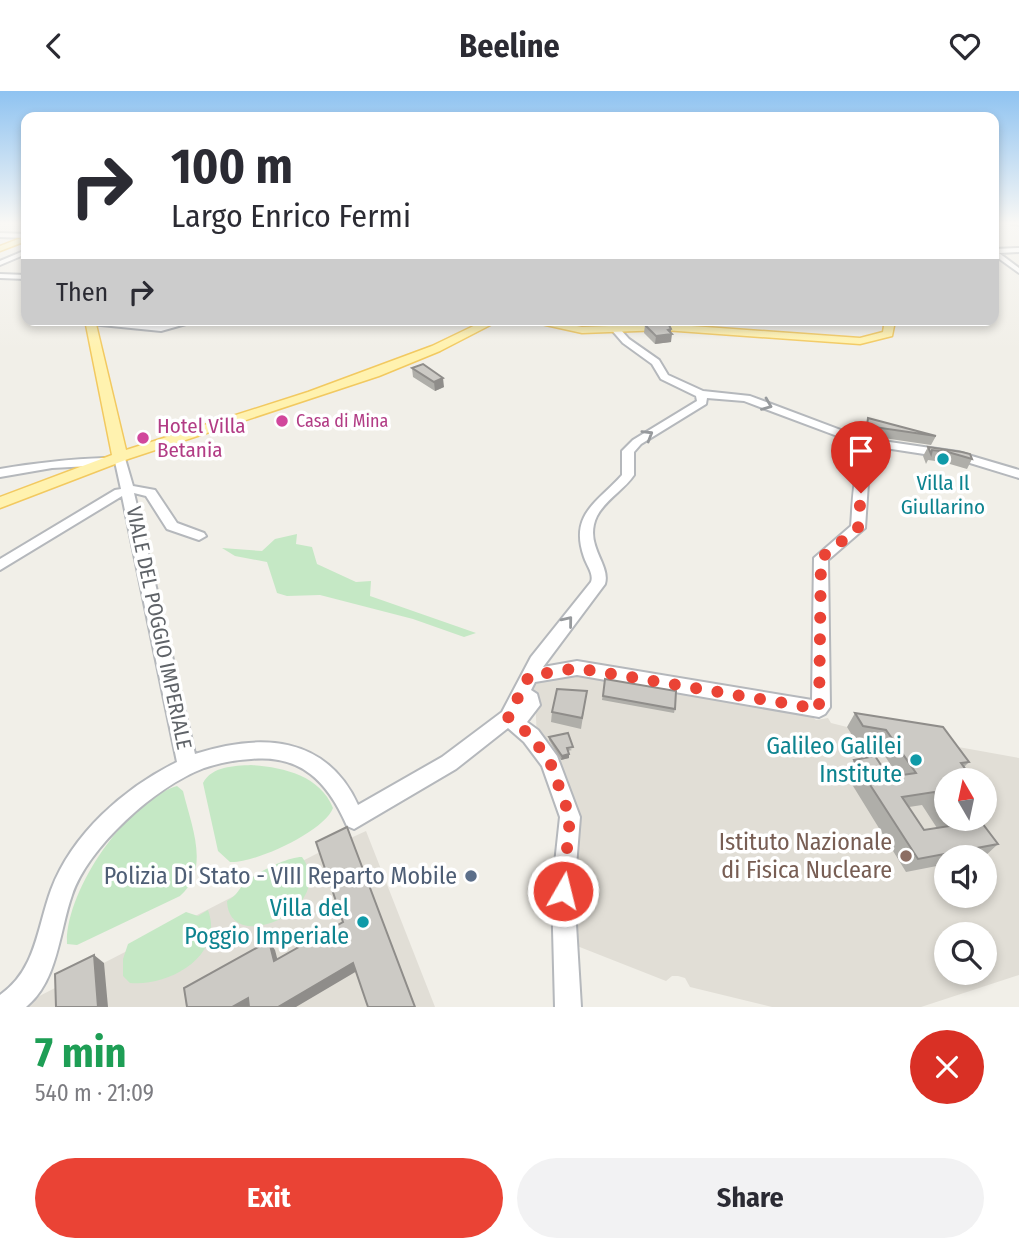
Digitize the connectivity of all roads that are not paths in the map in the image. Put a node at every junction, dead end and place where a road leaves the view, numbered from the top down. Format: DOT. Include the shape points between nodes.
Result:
graph roads {
  1 [pos="0,277"];
  2 [pos="21,277"];
  3 [pos="91,326"];
  4 [pos="133,326"];
  5 [pos="170,326"];
  6 [pos="482,326"];
  7 [pos="556,326"];
  8 [pos="594,326"];
  9 [pos="612,326"];
  10 [pos="644,326"];
  11 [pos="889,326"];
  12 [pos="701,394"];
  13 [pos="881,446"];
  14 [pos="113,459"];
  15 [pos="0,473"];
  16 [pos="59,473"];
  17 [pos="1019,474"];
  18 [pos="129,494"];
  19 [pos="0,503"];
  20 [pos="199,536"];
  21 [pos="0,565"];
  22 [pos="526,685"];
  23 [pos="511,720"];
  24 [pos="188,766"];
  25 [pos="4,1007"];
  26 [pos="568,1007"];
  1 -- 2 [label="street"];
  3 -- 14 [label="main road, VIALE DEL POGGIO IMPERIALE"];
  4 -- 5 [label="street"];
  6 -- 14 [label="main road" via="407,361"];
  7 -- 8 [label="main road"];
  9 -- 12 [label="street" via="656,362 672,383"];
  10 -- 11 [label="main road" via="860,341 888,334"];
  12 -- 13 [label="street, one-way" via="746,398"];
  22 -- 12 [label="street, one-way" via="598,584 600,577 587,547 587,518 626,479 628,451 702,402"];
  13 -- 17 [label="street" via="958,456"];
  13 -- 22 [label="street" via="866,458 858,528 821,558 819,709 577,668"];
  14 -- 16 [label="main road"];
  14 -- 18 [label="street, VIALE DEL POGGIO IMPERIALE"];
  15 -- 16 [label="street" via="43,465"];
  16 -- 19 [label="main road"];
  18 -- 20 [label="street, VIALE DEL POGGIO IMPERIALE" via="136,489 151,493 172,526"];
  18 -- 21 [label="street"];
  18 -- 24 [label="street, VIALE DEL POGGIO IMPERIALE"];
  22 -- 23 [label="street" via="531,705"];
  23 -- 24 [label="street" via="354,819 332,779 294,755 243,751"];
  23 -- 26 [label="street" via="531,736 550,762 570,817 563,891"];
  24 -- 25 [label="street" via="123,807 91,845 70,874 58,902 37,975 30,988"];
}
